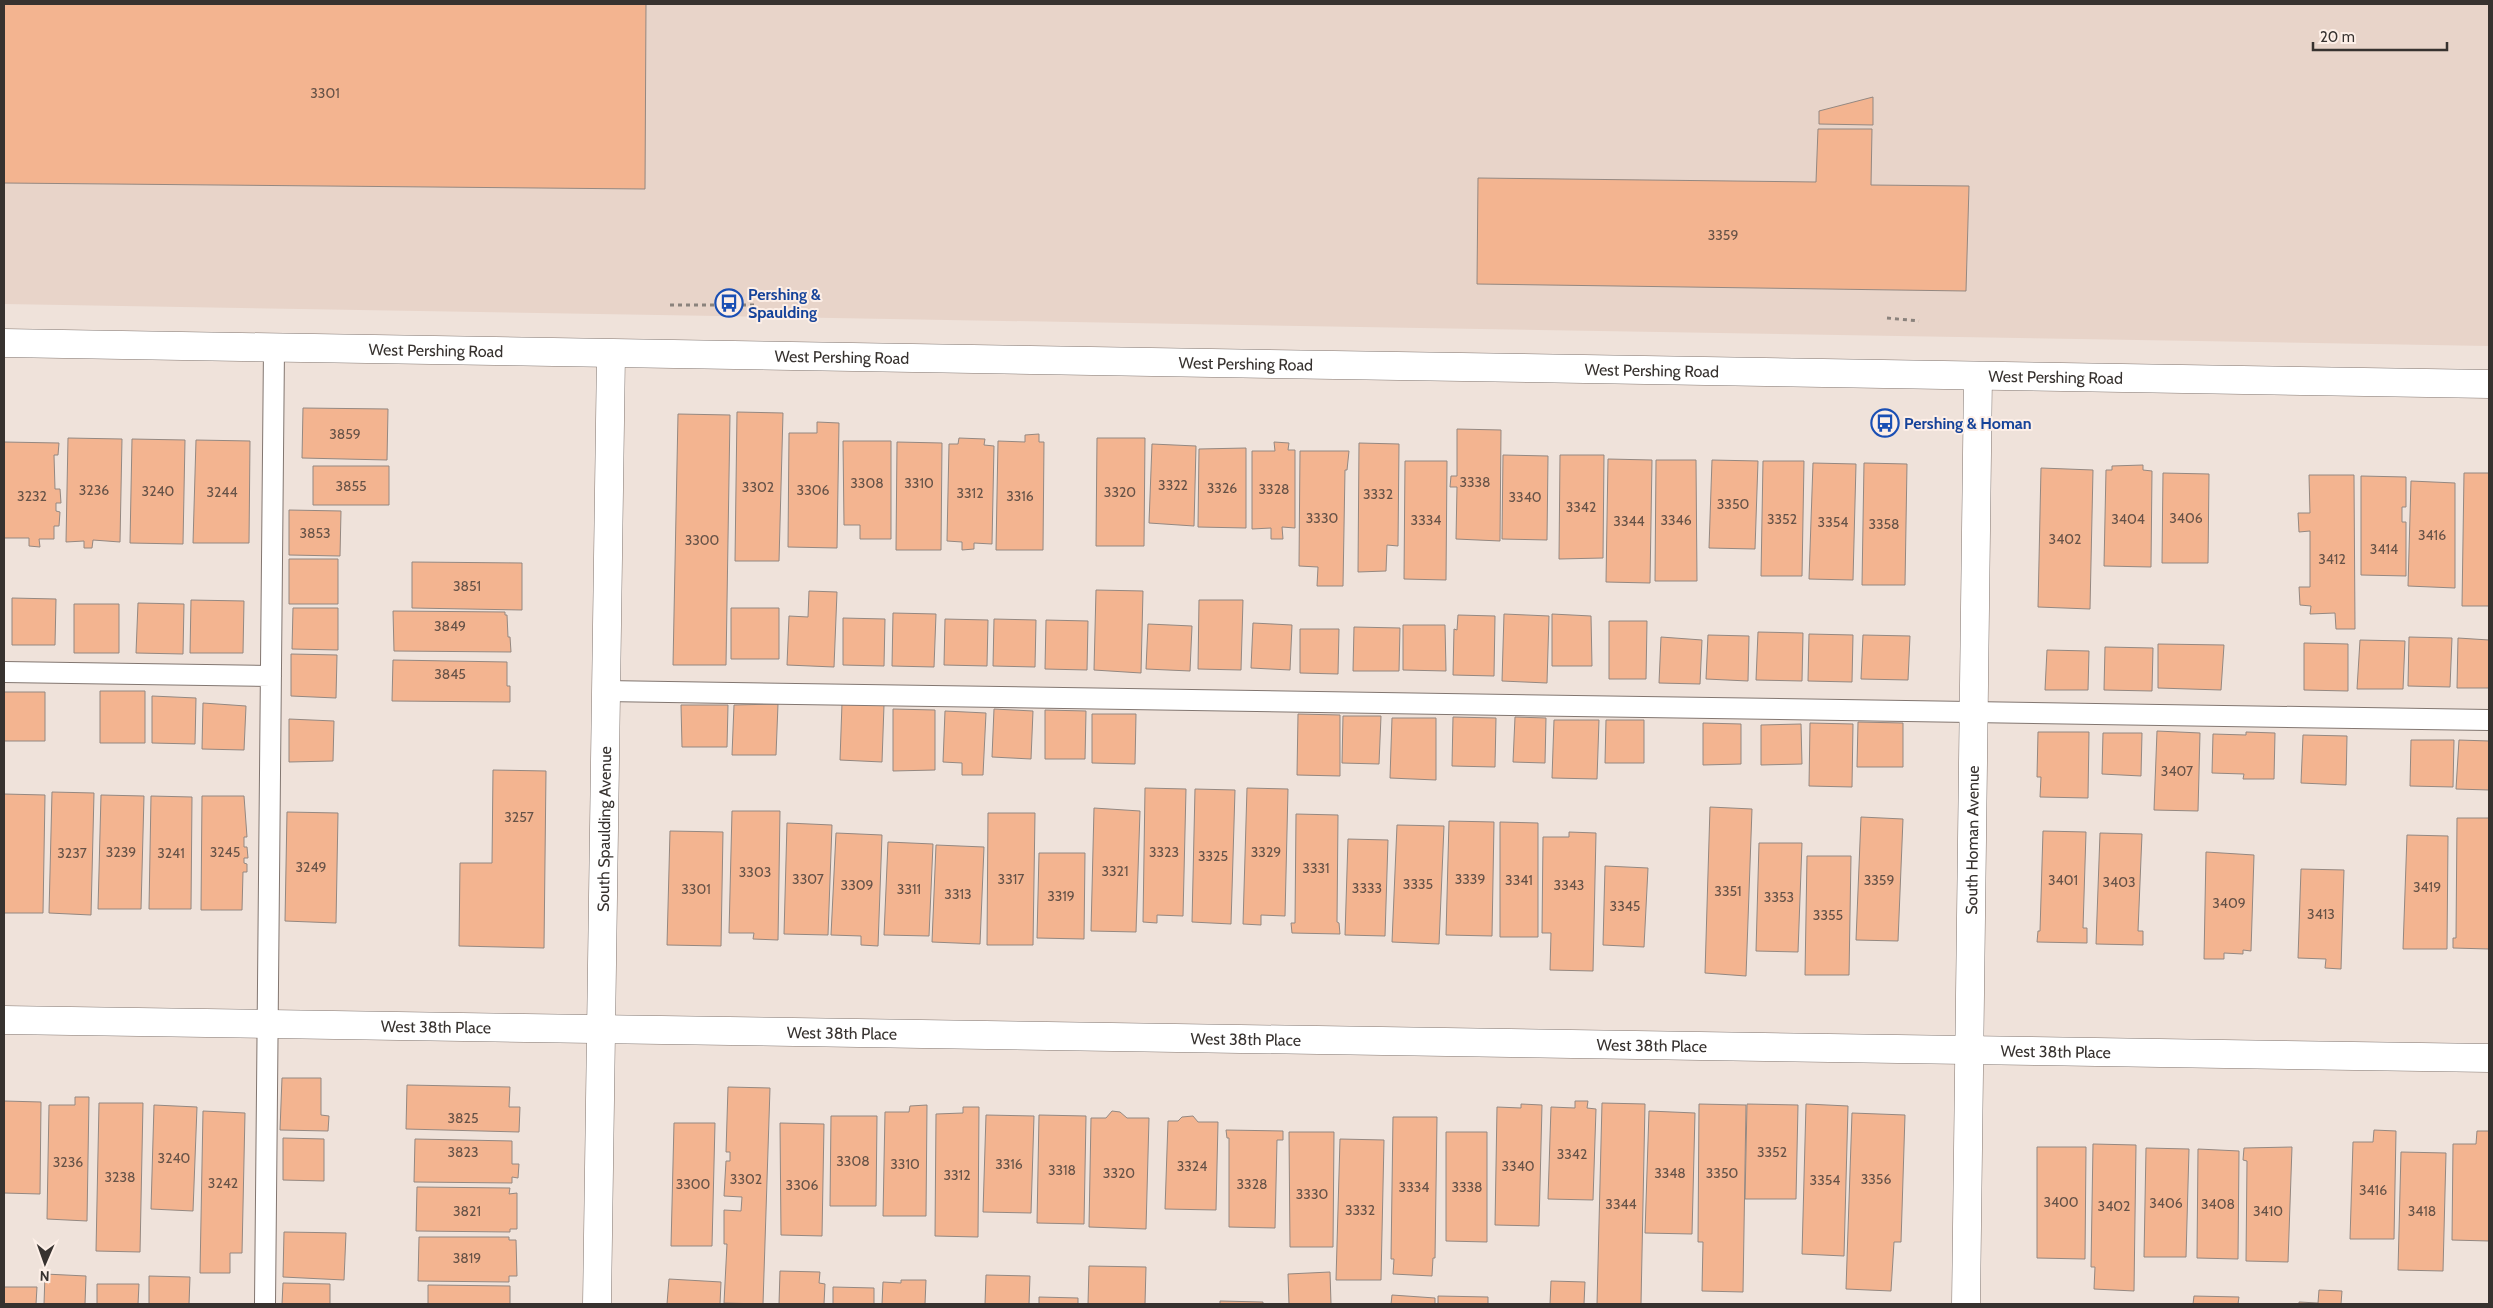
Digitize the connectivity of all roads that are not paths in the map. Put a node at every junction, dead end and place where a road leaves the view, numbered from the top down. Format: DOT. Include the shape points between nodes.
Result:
graph roads {
  1 [pos="4,343"];
  2 [pos="274,348"];
  3 [pos="611,354"];
  4 [pos="1978,376"];
  5 [pos="2489,384"];
  6 [pos="4,672"];
  7 [pos="271,676"];
  8 [pos="606,691"];
  9 [pos="1974,712"];
  10 [pos="2489,720"];
  11 [pos="4,1020"];
  12 [pos="268,1024"];
  13 [pos="601,1029"];
  14 [pos="1969,1050"];
  15 [pos="2489,1058"];
  16 [pos="265,1304"];
  17 [pos="597,1304"];
  18 [pos="1966,1304"];
  1 -- 2 [label="street, West Pershing Road"];
  2 -- 3 [label="street, West Pershing Road"];
  2 -- 7 [label="lane"];
  3 -- 4 [label="street, West Pershing Road"];
  3 -- 8 [label="street, South Spaulding Avenue"];
  4 -- 5 [label="street, West Pershing Road"];
  4 -- 9 [label="street, South Homan Avenue"];
  6 -- 7 [label="lane"];
  7 -- 12 [label="lane"];
  8 -- 9 [label="lane"];
  8 -- 13 [label="street, South Spaulding Avenue"];
  9 -- 10 [label="lane"];
  9 -- 14 [label="street, South Homan Avenue"];
  11 -- 12 [label="street, West 38th Place"];
  12 -- 13 [label="street, West 38th Place"];
  12 -- 16 [label="lane"];
  13 -- 14 [label="street, West 38th Place"];
  13 -- 17 [label="street, South Spaulding Avenue"];
  14 -- 15 [label="street, West 38th Place"];
  14 -- 18 [label="street, South Homan Avenue"];
}
